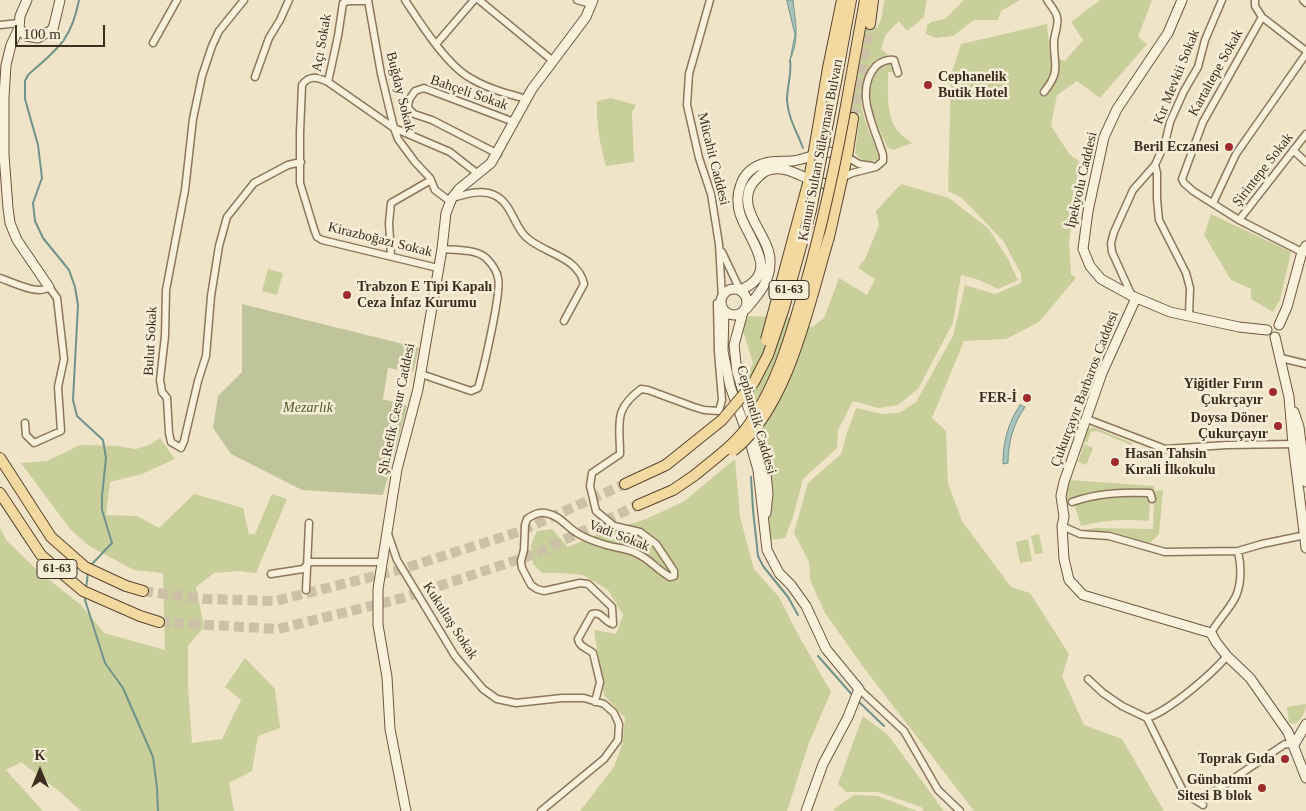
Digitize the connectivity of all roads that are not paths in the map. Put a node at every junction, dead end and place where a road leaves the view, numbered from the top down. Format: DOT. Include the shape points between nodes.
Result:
graph roads {
  1 [pos="27,0"];
  2 [pos="60,0"];
  3 [pos="177,0"];
  4 [pos="244,0"];
  5 [pos="289,0"];
  6 [pos="405,0"];
  7 [pos="474,0"];
  8 [pos="479,0"];
  9 [pos="577,0"];
  10 [pos="710,0"];
  11 [pos="842,0"];
  12 [pos="851,0"];
  13 [pos="865,0"];
  14 [pos="873,0"];
  15 [pos="1047,0"];
  16 [pos="1182,0"];
  17 [pos="1222,0"];
  18 [pos="1255,0"];
  19 [pos="1303,0"];
  20 [pos="368,1"];
  21 [pos="592,2"];
  22 [pos="1306,3"];
  23 [pos="1262,16"];
  24 [pos="870,24"];
  25 [pos="0,25"];
  26 [pos="19,25"];
  27 [pos="153,43"];
  28 [pos="436,44"];
  29 [pos="1306,53"];
  30 [pos="553,61"];
  31 [pos="898,73"];
  32 [pos="255,77"];
  33 [pos="328,82"];
  34 [pos="1044,92"];
  35 [pos="526,99"];
  36 [pos="853,118"];
  37 [pos="514,122"];
  38 [pos="394,128"];
  39 [pos="1306,134"];
  40 [pos="1293,150"];
  41 [pos="498,154"];
  42 [pos="814,155"];
  43 [pos="847,157"];
  44 [pos="301,162"];
  45 [pos="1306,162"];
  46 [pos="1155,165"];
  47 [pos="876,167"];
  48 [pos="478,174"];
  49 [pos="842,178"];
  50 [pos="431,180"];
  51 [pos="809,180"];
  52 [pos="452,200"];
  53 [pos="1213,203"];
  54 [pos="1239,220"];
  55 [pos="719,244"];
  56 [pos="442,249"];
  57 [pos="1304,249"];
  58 [pos="390,256"];
  59 [pos="438,268"];
  60 [pos="0,278"];
  61 [pos="49,287"];
  62 [pos="740,290"];
  63 [pos="1134,297"];
  64 [pos="722,303"];
  65 [pos="744,310"];
  66 [pos="1189,316"];
  67 [pos="564,321"];
  68 [pos="1279,325"];
  69 [pos="1267,330"];
  70 [pos="1276,337"];
  71 [pos="1281,358"];
  72 [pos="1306,364"];
  73 [pos="421,374"];
  74 [pos="1289,397"];
  75 [pos="719,411"];
  76 [pos="1087,419"];
  77 [pos="25,423"];
  78 [pos="1302,430"];
  79 [pos="694,443"];
  80 [pos="1297,444"];
  81 [pos="0,458"];
  82 [pos="712,461"];
  83 [pos="1306,482"];
  84 [pos="626,484"];
  85 [pos="0,493"];
  86 [pos="1152,499"];
  87 [pos="1072,502"];
  88 [pos="638,505"];
  89 [pos="309,523"];
  90 [pos="1062,526"];
  91 [pos="388,534"];
  92 [pos="764,535"];
  93 [pos="1305,535"];
  94 [pos="1306,548"];
  95 [pos="1238,551"];
  96 [pos="383,562"];
  97 [pos="307,565"];
  98 [pos="272,574"];
  99 [pos="306,590"];
  100 [pos="144,591"];
  101 [pos="159,622"];
  102 [pos="1211,633"];
  103 [pos="1227,656"];
  104 [pos="1088,678"];
  105 [pos="858,692"];
  106 [pos="595,702"];
  107 [pos="1147,718"];
  108 [pos="1306,726"];
  109 [pos="1294,745"];
  110 [pos="1306,778"];
  111 [pos="406,811"];
  112 [pos="541,811"];
  113 [pos="806,811"];
  114 [pos="960,811"];
  1 -- 26 [label="street"];
  2 -- 26 [label="street" via="53,30 38,38 26,36"];
  3 -- 27 [label="street"];
  4 -- 44 [label="street, Bulut Sokak" via="220,31 202,76 166,290 160,380 167,398 171,442 176,447 180,448 184,441 206,356 218,246 227,217 254,183 288,165"];
  5 -- 32 [label="street" via="269,38"];
  6 -- 28 [label="street"];
  7 -- 28 [label="street"];
  8 -- 30 [label="street"];
  9 -- 21 [label="street"];
  10 -- 55 [label="street, Mücahit Caddesi" via="689,74 687,105 698,158 711,194"];
  11 -- 42 [label="main road, 61-63"];
  12 -- 79 [label="main road, Kanuni Sultan Süleyman Bulvarı / 61-63, bridge" via="811,210 768,355 754,382 729,413"];
  13 -- 82 [label="main road, Kanuni Sultan Süleyman Bulvarı / 61-63, bridge" via="830,193 781,364 750,424"];
  14 -- 24 [label="main road"];
  15 -- 34 [label="street" via="1057,17 1054,41 1056,74"];
  16 -- 63 [label="street, İpekyolu Caddesi" via="1168,33 1117,110 1104,137 1088,211 1083,249 1090,266 1102,279"];
  17 -- 46 [label="street, Kır Mevkii Sokak" via="1205,40 1198,67 1170,122"];
  18 -- 23 [label="street"];
  19 -- 22 [label="street"];
  20 -- 33 [label="street, Açı Sokak" via="343,4"];
  20 -- 38 [label="street, Buğday Sokak"];
  21 -- 30 [label="street" via="586,17"];
  23 -- 29 [label="street"];
  23 -- 53 [label="street, Kartaltepe Sokak" via="1203,122 1183,171 1184,183"];
  25 -- 26 [label="street"];
  26 -- 61 [label="street" via="6,65 4,97 8,208 17,240"];
  28 -- 35 [label="street" via="458,70 471,79"];
  29 -- 53 [label="street" via="1236,154"];
  30 -- 35 [label="street"];
  31 -- 47 [label="street" via="894,60 888,59 880,62 866,83 868,114 883,155 883,161"];
  33 -- 38 [label="street"];
  33 -- 44 [label="street, Kirazboğazı Sokak" via="312,78 302,85"];
  35 -- 37 [label="street"];
  36 -- 43 [label="main road, 61-63"];
  37 -- 41 [label="street"];
  37 -- 41 [label="street, Bahçeli Sokak" via="424,88 415,91 409,100 408,108 414,114"];
  38 -- 48 [label="street" via="450,152"];
  38 -- 50 [label="street, Buğday Sokak" via="403,148"];
  39 -- 40 [label="street, Şirintepe Sokak"];
  40 -- 45 [label="street"];
  40 -- 54 [label="street, Şirintepe Sokak"];
  41 -- 48 [label="street"];
  42 -- 43 [label="street" via="832,152"];
  42 -- 51 [label="main road, 61-63"];
  42 -- 62 [label="street" via="762,164 752,169 741,182 738,192 740,214 757,248 760,271 751,286"];
  43 -- 47 [label="street" via="859,164"];
  43 -- 49 [label="main road, 61-63"];
  44 -- 58 [label="street, Kirazboğazı Sokak" via="300,183 317,236 322,240"];
  46 -- 63 [label="street, Kır Mevkii Sokak" via="1133,190 1111,243 1112,252"];
  46 -- 66 [label="street" via="1159,220 1186,273 1190,288"];
  47 -- 49 [label="street" via="852,172"];
  48 -- 52 [label="street" via="459,189"];
  49 -- 51 [label="street" via="834,184"];
  49 -- 82 [label="main road, 61-63, bridge" via="829,237 790,367 769,408 745,442"];
  50 -- 52 [label="street, Buğday Sokak" via="435,190"];
  50 -- 58 [label="street" via="391,203 388,223"];
  51 -- 65 [label="street" via="801,174 779,169 757,177 751,186 747,198 749,209 771,260 760,294"];
  51 -- 79 [label="main road, 61-63, bridge" via="762,355 722,414"];
  52 -- 56 [label="street, Şh.Refik Cesur Caddesi" via="446,213"];
  52 -- 67 [label="street" via="477,192 500,198 525,237 577,268 584,284"];
  53 -- 54 [label="street, Kartaltepe Sokak"];
  54 -- 57 [label="street, Kartaltepe Sokak"];
  55 -- 62 [label="street"];
  55 -- 64 [label="street, Mücahit Caddesi"];
  56 -- 59 [label="street, Şh.Refik Cesur Caddesi"];
  56 -- 73 [label="street" via="479,254 486,259 499,279 497,298 478,388 472,391"];
  57 -- 68 [label="street"];
  58 -- 59 [label="street, Kirazboğazı Sokak"];
  59 -- 73 [label="street, Şh.Refik Cesur Caddesi"];
  60 -- 61 [label="street" via="38,291"];
  61 -- 77 [label="street" via="57,298 64,359 58,387 62,431 34,443 26,435"];
  62 -- 64 [label="street" via="727,291"];
  62 -- 65 [label="street" via="746,296"];
  63 -- 66 [label="street, İpekyolu Caddesi"];
  63 -- 76 [label="street, Çukurçayır Barbaros Caddesi" via="1102,373"];
  64 -- 65 [label="street" via="730,315"];
  64 -- 75 [label="street, Mücahit Caddesi" via="717,302 722,400"];
  64 -- 92 [label="street, Cephanelik Caddesi" via="723,351 730,386 758,470"];
  65 -- 92 [label="street" via="734,345 737,372 765,462 768,494"];
  66 -- 69 [label="street, İpekyolu Caddesi"];
  68 -- 69 [label="street, İpekyolu Caddesi" via="1272,324"];
  68 -- 70 [label="street" via="1281,332"];
  69 -- 70 [label="street" via="1270,336"];
  70 -- 71 [label="street"];
  71 -- 72 [label="street"];
  71 -- 74 [label="street"];
  73 -- 91 [label="street, Şh.Refik Cesur Caddesi" via="397,469"];
  74 -- 78 [label="street"];
  74 -- 80 [label="street"];
  75 -- 106 [label="street, Vadi Sokak" via="704,410 641,389 622,410 618,431 620,454 592,473 590,486 596,511 614,526 640,532 656,544 674,576 666,575 629,550 577,533 557,516 540,512 527,519 521,561 531,585 544,591 580,582 588,584 612,607 613,624 598,614 592,614 578,639 582,647 593,653 600,682"];
  76 -- 80 [label="street" via="1165,449"];
  76 -- 90 [label="street, Çukurçayır Barbaros Caddesi" via="1064,482"];
  78 -- 80 [label="street"];
  79 -- 84 [label="main road, Kanuni Sultan Süleyman Bulvarı / 61-63, bridge" via="666,466"];
  80 -- 83 [label="street"];
  80 -- 93 [label="street"];
  81 -- 100 [label="main road, 61-63" via="50,537 85,567"];
  82 -- 88 [label="main road, Kanuni Sultan Süleyman Bulvarı / 61-63, bridge" via="673,490"];
  85 -- 101 [label="main road, 61-63" via="41,555 83,591"];
  86 -- 87 [label="street" via="1150,494 1122,492 1092,495"];
  89 -- 97 [label="street"];
  90 -- 95 [label="street" via="1080,534 1109,536 1165,552"];
  90 -- 102 [label="street, Çukurçayır Barbaros Caddesi" via="1069,580 1083,594"];
  91 -- 96 [label="street, Şh.Refik Cesur Caddesi"];
  91 -- 106 [label="street, Kukultaş Sokak" via="397,560 454,656 483,689 497,699 516,703 562,698 584,698"];
  92 -- 105 [label="street, Cephanelik Caddesi" via="767,550 779,573 800,596 826,649"];
  93 -- 94 [label="street"];
  93 -- 95 [label="street"];
  95 -- 102 [label="street" via="1240,579 1236,596"];
  96 -- 97 [label="street" via="310,562"];
  96 -- 111 [label="street, Şh.Refik Cesur Caddesi" via="378,590 378,625 387,677 390,730"];
  97 -- 98 [label="street" via="303,569"];
  97 -- 99 [label="street"];
  102 -- 103 [label="street"];
  103 -- 107 [label="street" via="1194,687"];
  103 -- 109 [label="street" via="1250,678"];
  104 -- 107 [label="street" via="1122,706"];
  105 -- 113 [label="street" via="822,764"];
  105 -- 114 [label="street" via="904,731 938,790"];
  106 -- 112 [label="street, Kukultaş Sokak" via="604,704 614,713 619,724 618,740 604,758"];
  107 -- 109 [label="street" via="1184,793 1203,802 1285,744"];
  108 -- 109 [label="street"];
  109 -- 110 [label="street"];
}
